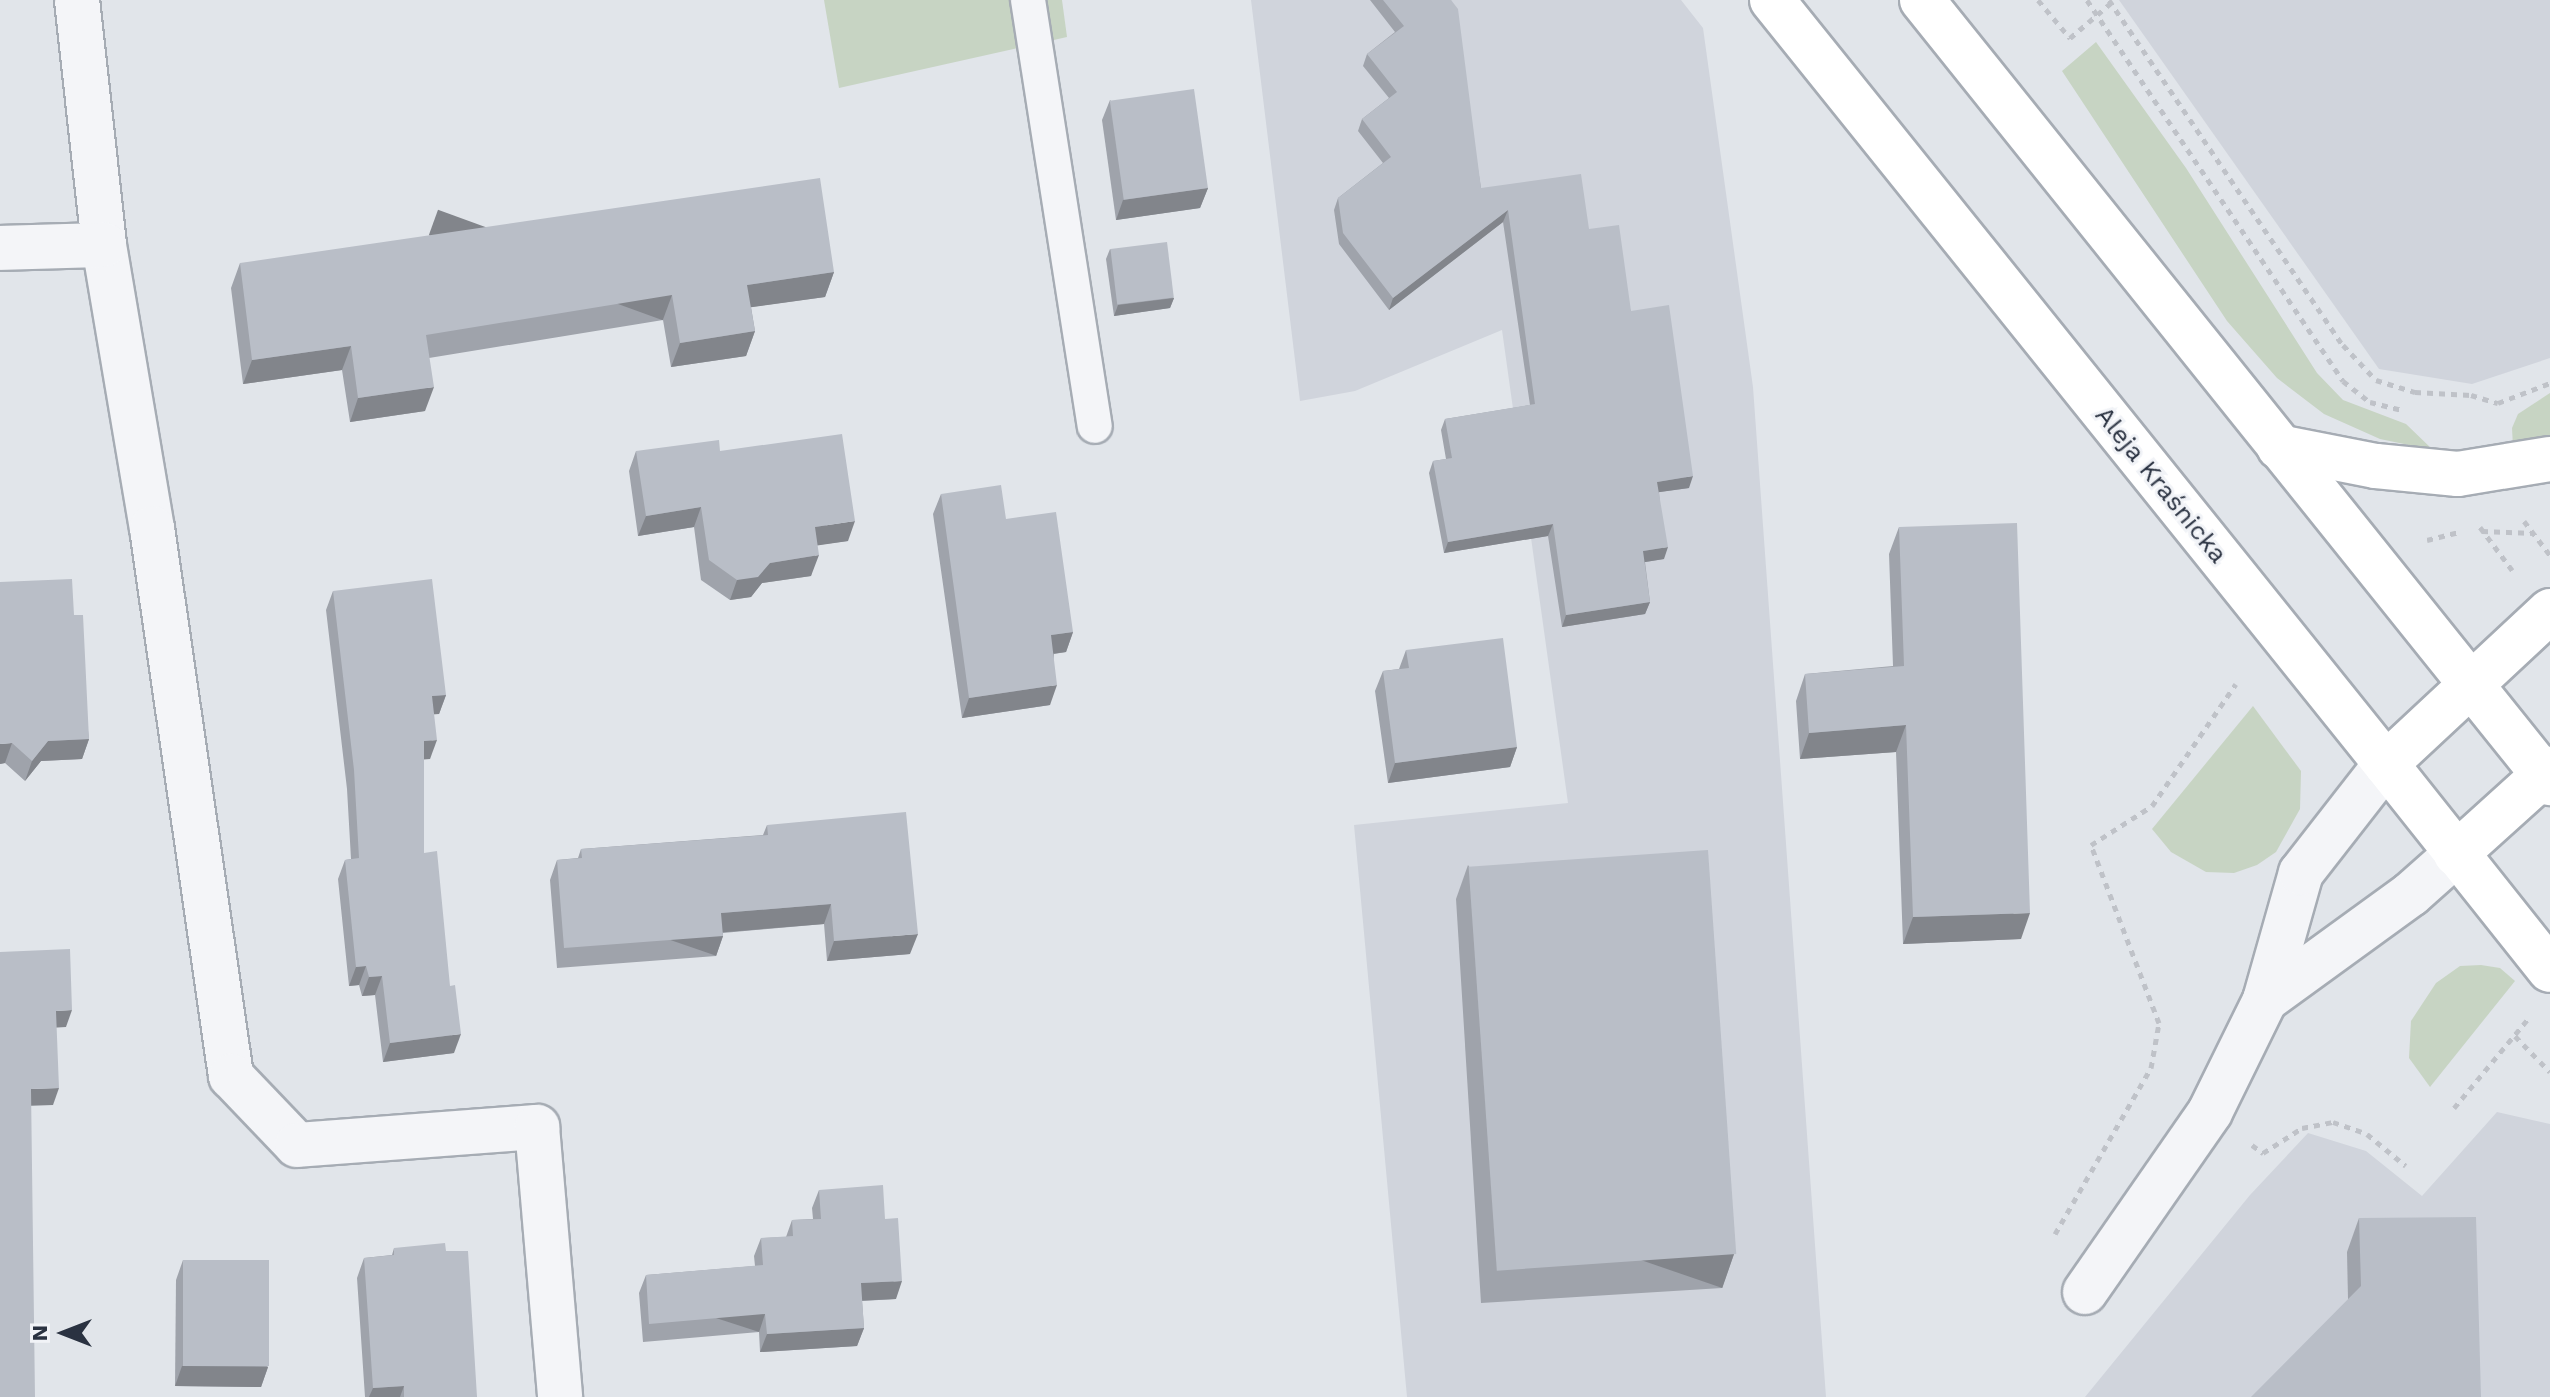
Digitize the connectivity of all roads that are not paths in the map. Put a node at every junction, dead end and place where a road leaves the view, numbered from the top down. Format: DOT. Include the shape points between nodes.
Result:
graph roads {
  1 [pos="77,0"];
  2 [pos="1028,0"];
  3 [pos="1772,0"];
  4 [pos="1922,0"];
  5 [pos="104,245"];
  6 [pos="0,248"];
  7 [pos="1095,426"];
  8 [pos="2279,447"];
  9 [pos="2550,459"];
  10 [pos="2550,611"];
  11 [pos="2471,685"];
  12 [pos="2386,764"];
  13 [pos="2548,776"];
  14 [pos="2456,854"];
  15 [pos="2543,990"];
  16 [pos="2265,1000"];
  17 [pos="2085,1292"];
  18 [pos="560,1397"];
  1 -- 5 [label="street"];
  2 -- 7 [label="lane"];
  3 -- 12 [label="main road, Aleja Kraśnicka"];
  4 -- 8 [label="main road"];
  5 -- 6 [label="street"];
  5 -- 18 [label="street" via="152,528 231,1076 297,1145 537,1127"];
  8 -- 9 [label="main road" via="2388,468 2458,474"];
  8 -- 11 [label="main road"];
  10 -- 11 [label="main road"];
  11 -- 12 [label="main road"];
  11 -- 13 [label="main road"];
  12 -- 14 [label="main road, Aleja Kraśnicka"];
  12 -- 16 [label="street" via="2301,873"];
  13 -- 14 [label="main road"];
  14 -- 15 [label="main road, Aleja Kraśnicka"];
  14 -- 16 [label="street" via="2411,894"];
  16 -- 17 [label="street" via="2210,1112"];
}
